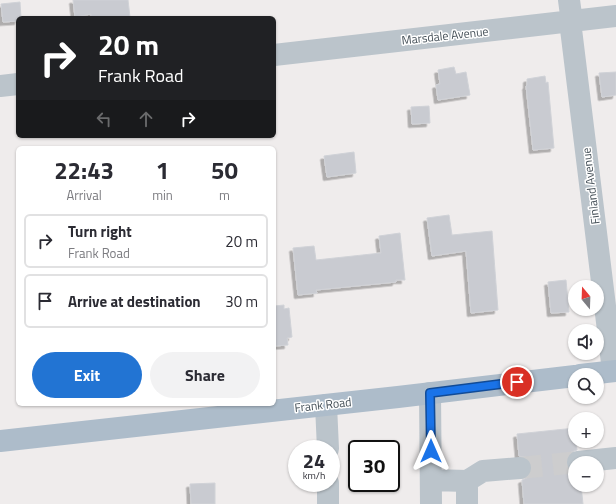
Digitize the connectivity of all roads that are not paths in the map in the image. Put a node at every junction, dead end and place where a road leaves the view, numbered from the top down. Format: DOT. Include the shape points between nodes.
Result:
graph roads {
  1 [pos="570,11"];
  2 [pos="616,16"];
  3 [pos="276,55"];
  4 [pos="16,84"];
  5 [pos="0,86"];
  6 [pos="615,371"];
  7 [pos="604,372"];
  8 [pos="568,377"];
  9 [pos="430,393"];
  10 [pos="326,405"];
  11 [pos="328,440"];
  12 [pos="0,441"];
  13 [pos="616,458"];
  14 [pos="604,459"];
  15 [pos="520,468"];
  16 [pos="431,480"];
  17 [pos="467,481"];
  18 [pos="328,492"];
  19 [pos="328,504"];
  20 [pos="431,504"];
  21 [pos="467,504"];
  1 -- 2 [label="street, Marsdale Avenue"];
  1 -- 3 [label="street, Marsdale Avenue"];
  1 -- 6 [label="street, Finland Avenue"];
  4 -- 5 [label="street"];
  6 -- 7 [label="main road"];
  8 -- 9 [label="main road, Frank Road"];
  9 -- 10 [label="main road, Frank Road"];
  9 -- 16 [label="street"];
  10 -- 11 [label="street"];
  10 -- 12 [label="main road, Frank Road"];
  13 -- 14 [label="street"];
  15 -- 17 [label="street" via="483,471"];
  16 -- 17 [label="street"];
  16 -- 20 [label="street"];
  17 -- 21 [label="street"];
  18 -- 19 [label="street"];
}
